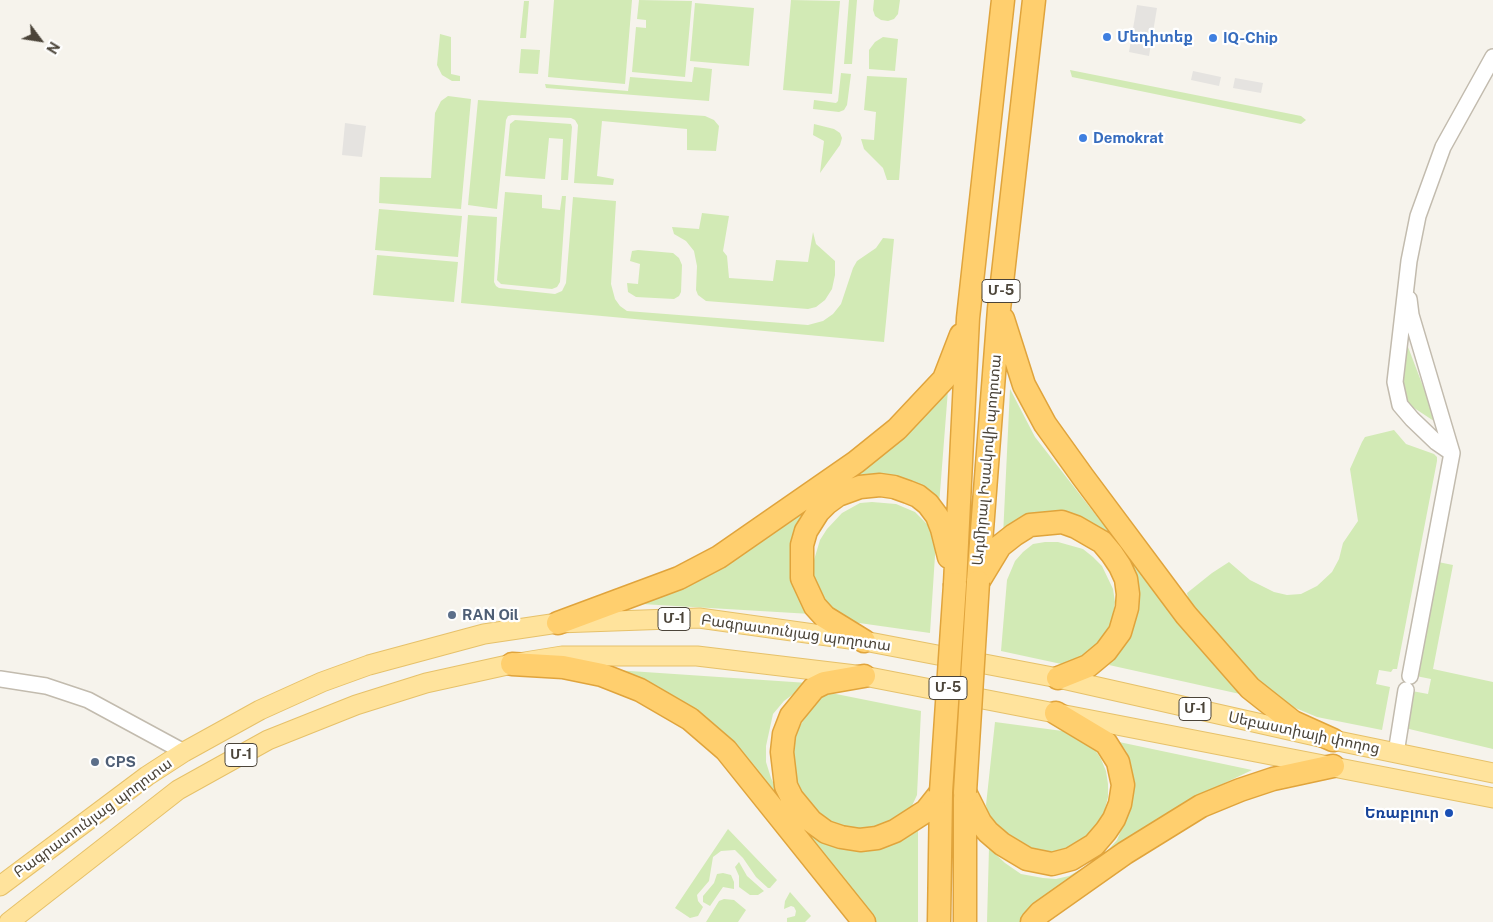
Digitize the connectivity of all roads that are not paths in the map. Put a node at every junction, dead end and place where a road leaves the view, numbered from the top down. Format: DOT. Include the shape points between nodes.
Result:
graph roads {
  1 [pos="1003,0"];
  2 [pos="1034,0"];
  3 [pos="1493,57"];
  4 [pos="1406,283"];
  5 [pos="999,309"];
  6 [pos="968,318"];
  7 [pos="1452,453"];
  8 [pos="978,582"];
  9 [pos="955,584"];
  10 [pos="558,623"];
  11 [pos="864,641"];
  12 [pos="512,664"];
  13 [pos="864,676"];
  14 [pos="1058,678"];
  15 [pos="0,679"];
  16 [pos="1056,713"];
  17 [pos="1333,740"];
  18 [pos="184,752"];
  19 [pos="1396,753"];
  20 [pos="1333,766"];
  21 [pos="1493,773"];
  22 [pos="941,792"];
  23 [pos="965,792"];
  24 [pos="1493,798"];
  25 [pos="0,886"];
  26 [pos="9,922"];
  27 [pos="864,922"];
  28 [pos="940,922"];
  29 [pos="965,922"];
  30 [pos="1032,922"];
  1 -- 6 [label="highway, Ադմիրալ Իսակովի պողոտա / Մ-5"];
  2 -- 5 [label="highway, Ադմիրալ Իսակովի պողոտա / Մ-5"];
  3 -- 4 [label="street" via="1443,147 1418,216"];
  4 -- 7 [label="street" via="1411,315"];
  4 -- 7 [label="street" via="1396,382 1400,405 1436,442"];
  5 -- 8 [label="highway, Ադմիրալ Իսակովի պողոտա / Մ-5"];
  5 -- 17 [label="highway" via="1024,385 1045,424 1186,615 1250,688 1293,722"];
  6 -- 9 [label="highway, Ադմիրալ Իսակովի պողոտա / Մ-5"];
  6 -- 10 [label="highway" via="944,379 897,429 856,462 719,557 679,578"];
  7 -- 19 [label="street"];
  8 -- 14 [label="highway" via="1000,546 1030,525 1062,522 1102,542 1123,573 1128,594 1120,632 1088,666"];
  8 -- 23 [label="highway, Ադմիրալ Իսակովի պողոտա / Մ-5, bridge"];
  9 -- 11 [label="highway" via="937,516 918,496 894,487 880,486 860,487 838,495 818,512 806,531 802,546 802,578 815,606 825,617"];
  9 -- 22 [label="highway, Ադմիրալ Իսակովի պողոտա / Մ-5, bridge"];
  10 -- 11 [label="main road, Բագրատունյաց պողոտա / Մ-1" via="699,618"];
  10 -- 18 [label="main road, Բագրատունյաց պողոտա / Մ-1" via="484,634 369,665 260,710"];
  11 -- 14 [label="main road, Բագրատունյաց պողոտա / Մ-1"];
  12 -- 13 [label="main road, Բագրատունյաց պողոտա / Մ-1" via="562,656 696,656"];
  12 -- 26 [label="main road, Բագրատունյաց պողոտա / Մ-1" via="426,683 356,705 268,740 178,790"];
  12 -- 27 [label="highway" via="563,667 602,675 640,690 690,719 726,750"];
  13 -- 16 [label="main road, Բագրատունյաց պողոտա / Մ-1"];
  13 -- 22 [label="highway" via="824,683 814,688 791,716 782,752 786,786 792,798 811,821 826,832 860,840 895,831 926,811"];
  14 -- 17 [label="main road, Սեբաստիայի փողոց / Մ-1"];
  15 -- 18 [label="street" via="46,686 88,700"];
  16 -- 20 [label="main road, Սեբաստիայի փողոց / Մ-1"];
  16 -- 23 [label="highway" via="1106,742 1118,762 1123,785 1120,804 1114,819 1094,845 1071,859 1052,864 1027,860 988,832"];
  17 -- 19 [label="main road, Սեբաստիայի փողոց / Մ-1"];
  18 -- 25 [label="main road, Բագրատունյաց պողոտա / Մ-1"];
  19 -- 21 [label="main road, Սեբաստիայի փողոց / Մ-1"];
  20 -- 24 [label="main road, Սեբաստիայի փողոց / Մ-1"];
  20 -- 30 [label="highway" via="1273,779 1201,806 1125,853"];
  22 -- 28 [label="highway, Ադմիրալ Իսակովի պողոտա / Մ-5"];
  23 -- 29 [label="highway, Ադմիրալ Իսակովի պողոտա / Մ-5"];
}
